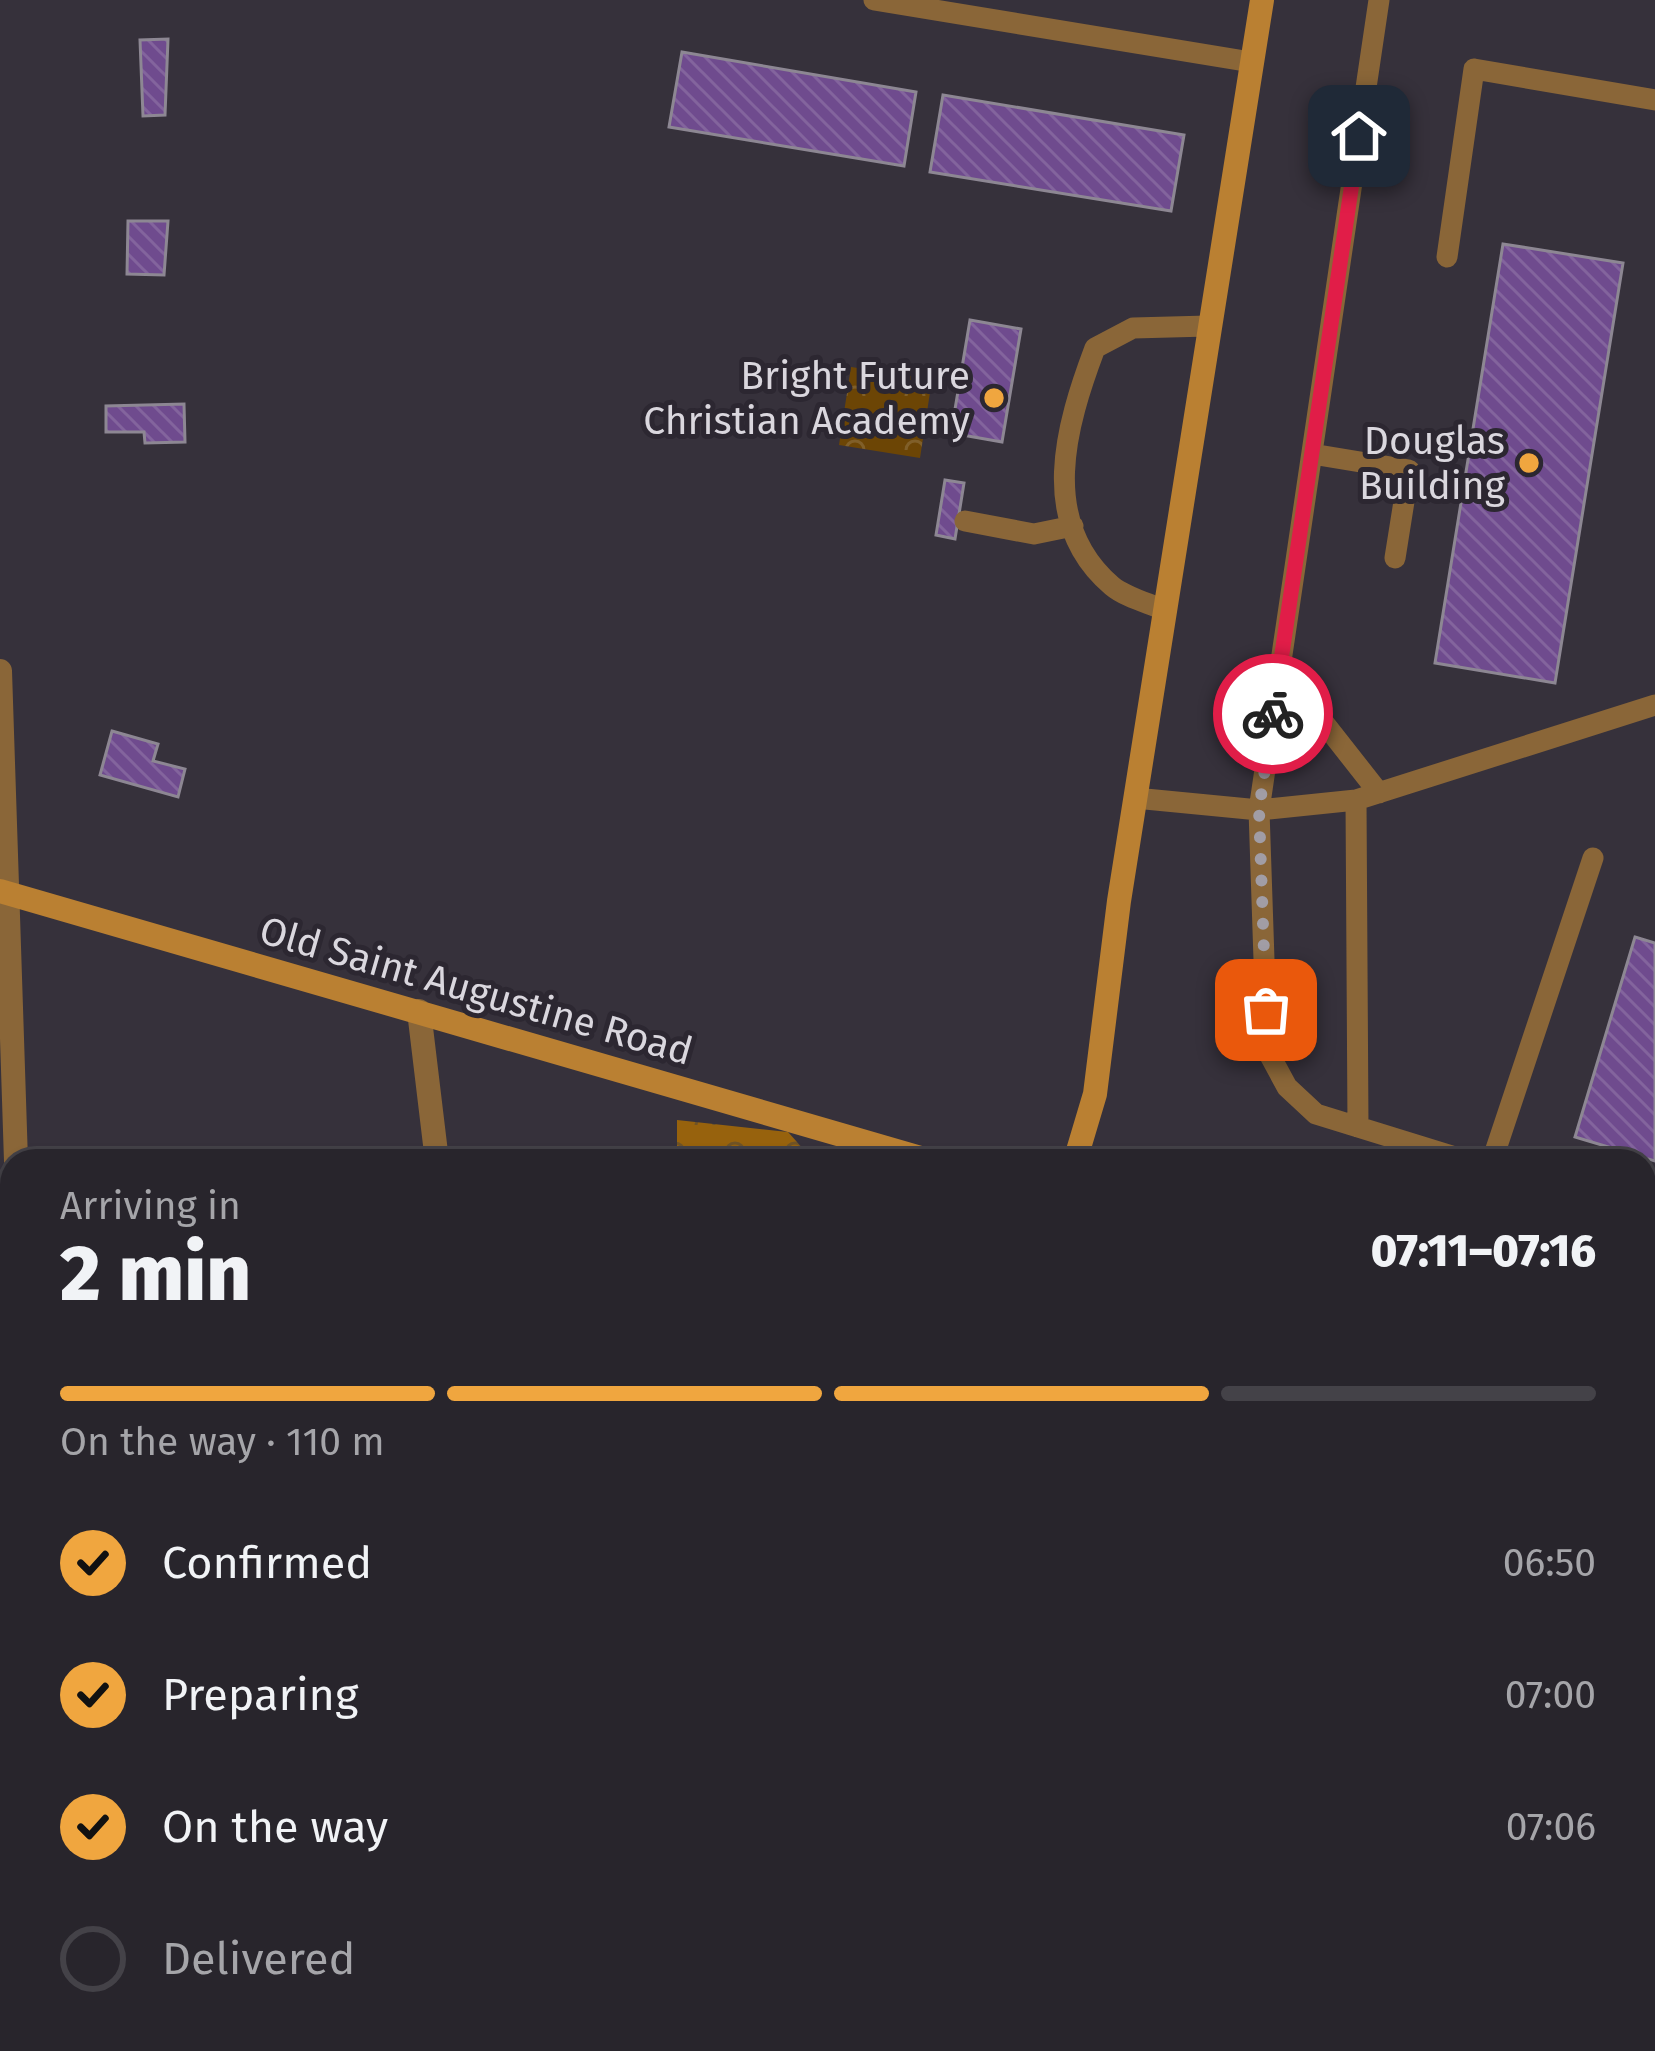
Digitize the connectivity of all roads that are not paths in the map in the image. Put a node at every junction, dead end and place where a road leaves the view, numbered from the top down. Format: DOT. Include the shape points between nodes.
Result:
graph roads {
  1 [pos="874,0"];
  2 [pos="1262,0"];
  3 [pos="1379,0"];
  4 [pos="1251,62"];
  5 [pos="1655,100"];
  6 [pos="1447,257"];
  7 [pos="1208,326"];
  8 [pos="1312,454"];
  9 [pos="965,521"];
  10 [pos="1073,526"];
  11 [pos="1394,558"];
  12 [pos="1164,610"];
  13 [pos="1280,667"];
  14 [pos="0,670"];
  15 [pos="1655,705"];
  16 [pos="1379,793"];
  17 [pos="1135,798"];
  18 [pos="1355,800"];
  19 [pos="1259,810"];
  20 [pos="1593,858"];
  21 [pos="4,892"];
  22 [pos="418,1011"];
  23 [pos="1358,1127"];
  24 [pos="15,1149"];
  25 [pos="435,1149"];
  26 [pos="859,1149"];
  27 [pos="1079,1149"];
  28 [pos="1429,1149"];
  29 [pos="1496,1149"];
  1 -- 4 [label="lane"];
  2 -- 4 [label="street"];
  3 -- 8 [label="lane"];
  4 -- 7 [label="street"];
  5 -- 6 [label="lane" via="1474,69"];
  7 -- 10 [label="lane" via="1133,328 1095,348 1066,425 1062,479"];
  7 -- 12 [label="street"];
  8 -- 11 [label="lane" via="1409,470"];
  8 -- 13 [label="lane"];
  9 -- 10 [label="lane" via="1034,534"];
  10 -- 12 [label="lane" via="1114,588"];
  12 -- 17 [label="street"];
  13 -- 16 [label="lane"];
  13 -- 19 [label="lane"];
  14 -- 21 [label="street"];
  15 -- 16 [label="lane"];
  16 -- 18 [label="lane"];
  17 -- 19 [label="lane"];
  17 -- 27 [label="street" via="1095,1094"];
  18 -- 19 [label="lane"];
  18 -- 23 [label="lane"];
  19 -- 23 [label="lane" via="1267,1050 1287,1087 1316,1114"];
  20 -- 29 [label="lane"];
  21 -- 22 [label="street, Old Saint Augustine Road"];
  21 -- 24 [label="street"];
  22 -- 25 [label="street"];
  22 -- 26 [label="street, Old Saint Augustine Road"];
  23 -- 28 [label="lane"];
}
